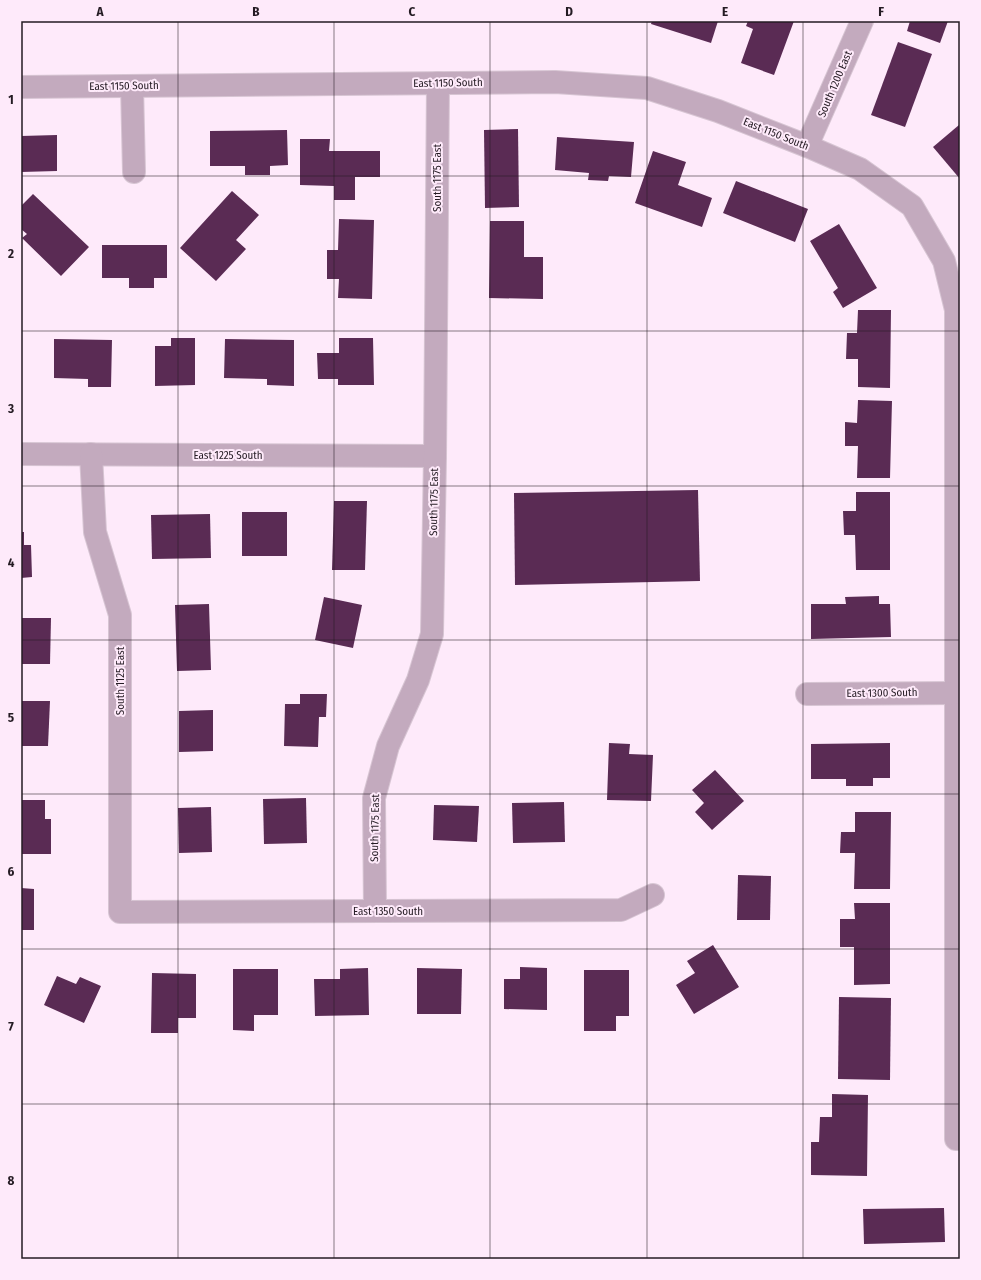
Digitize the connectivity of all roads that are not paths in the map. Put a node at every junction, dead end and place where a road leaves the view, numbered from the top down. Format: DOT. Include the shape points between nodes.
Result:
graph roads {
  1 [pos="862,21"];
  2 [pos="438,83"];
  3 [pos="132,86"];
  4 [pos="21,87"];
  5 [pos="807,146"];
  6 [pos="134,172"];
  7 [pos="21,454"];
  8 [pos="91,454"];
  9 [pos="435,456"];
  10 [pos="956,693"];
  11 [pos="807,694"];
  12 [pos="654,895"];
  13 [pos="375,911"];
  14 [pos="120,912"];
  15 [pos="958,1139"];
  1 -- 5 [label="street, South 1200 East"];
  2 -- 3 [label="street, East 1150 South"];
  2 -- 5 [label="street, East 1150 South" via="555,82 647,88 718,111"];
  2 -- 9 [label="street, South 1175 East"];
  3 -- 4 [label="street, East 1150 South"];
  3 -- 6 [label="street"];
  5 -- 10 [label="street, East 1150 South" via="860,169 912,206 944,261 956,310"];
  7 -- 8 [label="street, East 1225 South"];
  8 -- 9 [label="street, East 1225 South"];
  8 -- 14 [label="street, South 1125 East" via="96,532 120,615"];
  9 -- 13 [label="street, South 1175 East" via="432,634 418,680 388,746 374,798"];
  10 -- 11 [label="street, East 1300 South"];
  10 -- 15 [label="street"];
  12 -- 13 [label="street, East 1350 South" via="621,910"];
  13 -- 14 [label="street, East 1350 South"];
}
